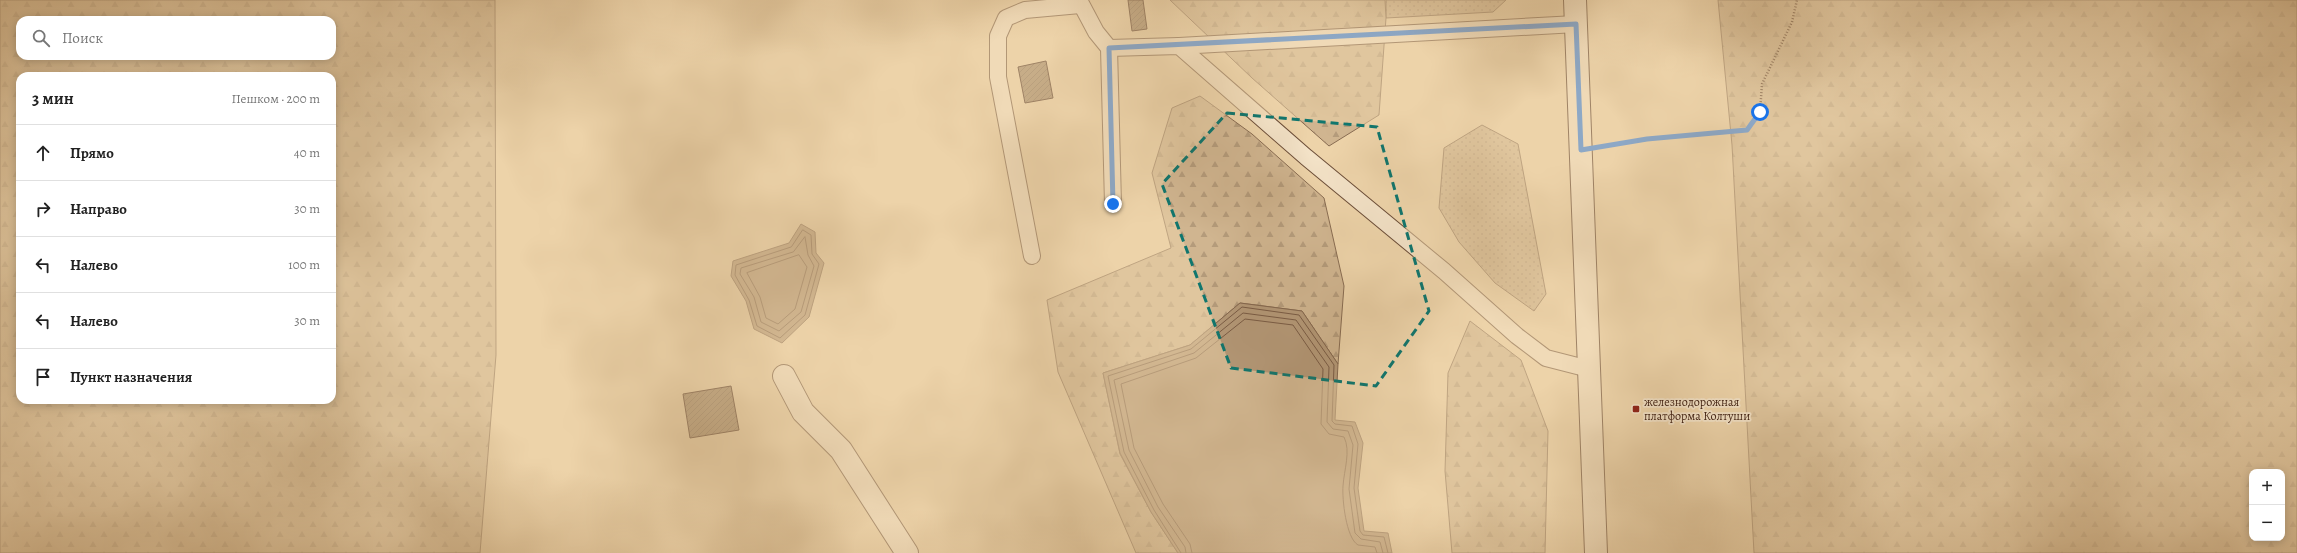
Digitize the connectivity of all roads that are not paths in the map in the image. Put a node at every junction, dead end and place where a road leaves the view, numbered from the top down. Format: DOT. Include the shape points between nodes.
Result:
graph roads {
  1 [pos="1575,0"];
  2 [pos="1080,2"];
  3 [pos="1576,24"];
  4 [pos="1179,46"];
  5 [pos="1109,48"];
  6 [pos="1113,204"];
  7 [pos="1032,256"];
  8 [pos="1589,369"];
  9 [pos="784,376"];
  10 [pos="907,553"];
  11 [pos="1596,553"];
  1 -- 3 [label="main road"];
  2 -- 5 [label="lane" via="1096,32"];
  2 -- 7 [label="lane" via="1025,10 1006,18 998,36 998,78"];
  3 -- 4 [label="lane"];
  3 -- 8 [label="main road"];
  4 -- 5 [label="lane"];
  4 -- 8 [label="lane" via="1523,340 1546,358"];
  5 -- 6 [label="lane"];
  8 -- 11 [label="main road"];
  9 -- 10 [label="main road" via="803,412 841,450"];
}
